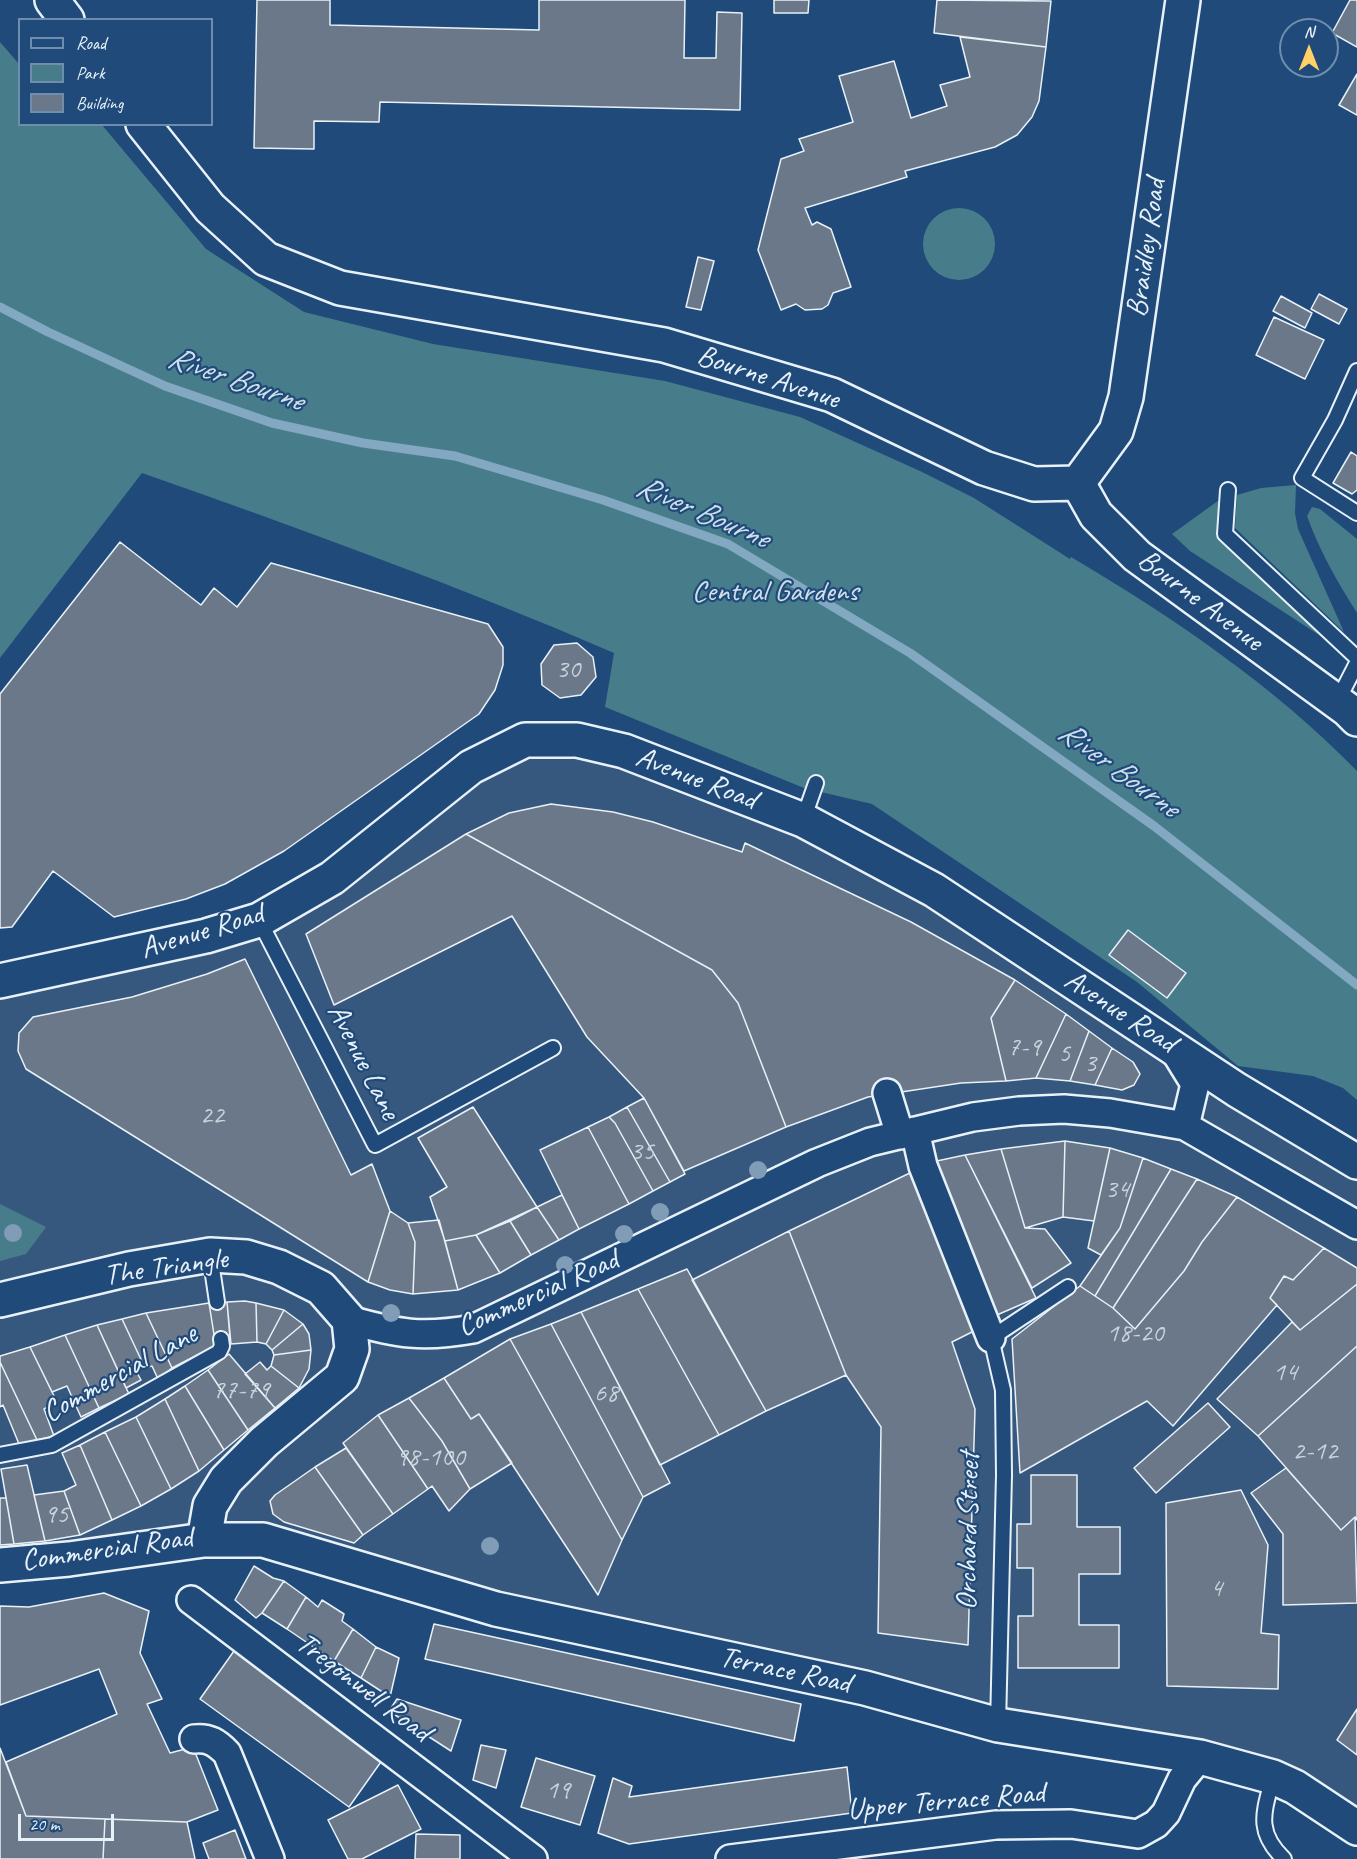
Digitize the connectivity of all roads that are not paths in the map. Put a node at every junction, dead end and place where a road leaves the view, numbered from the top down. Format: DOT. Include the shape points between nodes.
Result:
graph roads {
  1 [pos="52,0"];
  2 [pos="1183,0"];
  3 [pos="66,18"];
  4 [pos="145,126"];
  5 [pos="1357,371"];
  6 [pos="1078,483"];
  7 [pos="1228,490"];
  8 [pos="1357,513"];
  9 [pos="1357,658"];
  10 [pos="1357,663"];
  11 [pos="1347,710"];
  12 [pos="816,783"];
  13 [pos="803,820"];
  14 [pos="260,920"];
  15 [pos="0,981"];
  16 [pos="1172,1047"];
  17 [pos="553,1048"];
  18 [pos="887,1094"];
  19 [pos="1185,1126"];
  20 [pos="908,1133"];
  21 [pos="1357,1162"];
  22 [pos="1357,1225"];
  23 [pos="210,1255"];
  24 [pos="1068,1287"];
  25 [pos="0,1300"];
  26 [pos="216,1302"];
  27 [pos="349,1320"];
  28 [pos="990,1338"];
  29 [pos="221,1340"];
  30 [pos="0,1455"];
  31 [pos="204,1540"];
  32 [pos="0,1565"];
  33 [pos="191,1600"];
  34 [pos="998,1725"];
  35 [pos="194,1739"];
  36 [pos="1200,1757"];
  37 [pos="1273,1777"];
  38 [pos="1357,1828"];
  39 [pos="493,1830"];
  40 [pos="270,1859"];
  41 [pos="500,1859"];
  42 [pos="533,1859"];
  43 [pos="730,1859"];
  44 [pos="1284,1859"];
  1 -- 3 [label="street"];
  2 -- 6 [label="street, Braidley Road" via="1126,397 1116,431"];
  4 -- 6 [label="street, Bourne Avenue" via="210,208 266,259 340,288 664,345 832,395 984,468 1034,484"];
  5 -- 8 [label="lane" via="1302,478"];
  6 -- 11 [label="street, Bourne Avenue" via="1096,515 1137,556"];
  7 -- 9 [label="lane" via="1225,534"];
  10 -- 11 [label="lane"];
  12 -- 13 [label="lane"];
  13 -- 14 [label="street, Avenue Road" via="624,751 578,740 525,741 471,767 332,878"];
  13 -- 16 [label="street, Avenue Road" via="934,890"];
  14 -- 15 [label="street, Avenue Road" via="195,939"];
  14 -- 17 [label="lane, Avenue Lane" via="375,1145"];
  16 -- 19 [label="street" via="1195,1084"];
  16 -- 21 [label="street, Avenue Road"];
  18 -- 20 [label="street, Orchard Street"];
  19 -- 20 [label="street, Commercial Road" via="1064,1109 973,1117"];
  19 -- 22 [label="street, Commercial Road"];
  20 -- 27 [label="street, Commercial Road" via="870,1142 817,1163 473,1329 436,1336 393,1332"];
  20 -- 28 [label="street, Orchard Street"];
  23 -- 25 [label="street, The Triangle" via="129,1269"];
  23 -- 26 [label="lane, Commercial Lane"];
  23 -- 27 [label="street, The Triangle" via="246,1257 279,1267 321,1288"];
  24 -- 28 [label="lane"];
  27 -- 31 [label="street, Commercial Road" via="352,1349 342,1377 264,1442 226,1480 213,1498"];
  28 -- 34 [label="lane, Orchard Street" via="1003,1389"];
  29 -- 30 [label="lane, Commercial Lane" via="219,1352 93,1425 52,1445"];
  31 -- 32 [label="street, Commercial Road"];
  31 -- 34 [label="street, Terrace Road" via="263,1540 496,1609 866,1688"];
  33 -- 39 [label="street, Tregonwell Road"];
  34 -- 36 [label="street, Terrace Road"];
  35 -- 40 [label="street" via="216,1742 227,1753"];
  36 -- 37 [label="street, Terrace Road"];
  36 -- 43 [label="street, Upper Terrace Road" via="1182,1779 1166,1813 1138,1834 1071,1824 996,1825"];
  37 -- 38 [label="street, Terrace Road"];
  37 -- 44 [label="lane" via="1263,1816 1270,1845"];
  39 -- 41 [label="street"];
  39 -- 42 [label="street, Tregonwell Road"];
}
